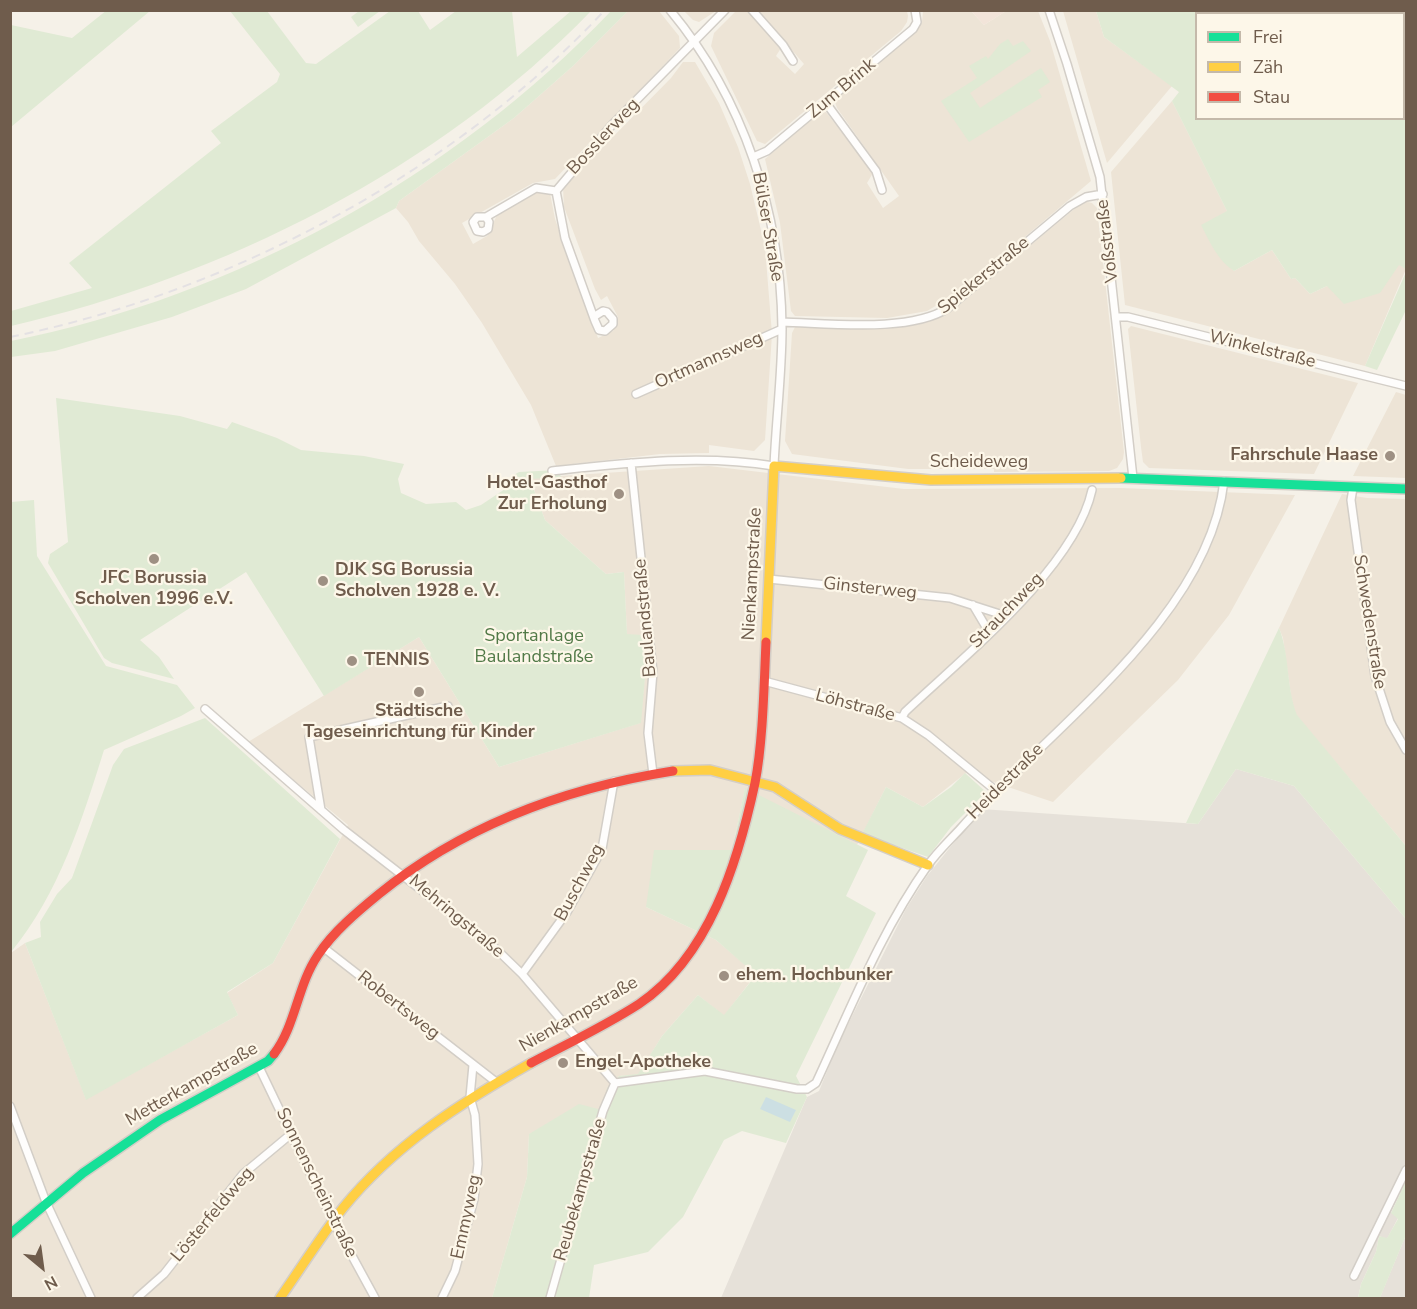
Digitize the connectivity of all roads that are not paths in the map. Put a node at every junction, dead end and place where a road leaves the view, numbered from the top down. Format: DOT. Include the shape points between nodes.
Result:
graph roads {
  1 [pos="670,10"];
  2 [pos="725,10"];
  3 [pos="752,10"];
  4 [pos="915,10"];
  5 [pos="1048,10"];
  6 [pos="695,43"];
  7 [pos="793,61"];
  8 [pos="826,103"];
  9 [pos="753,157"];
  10 [pos="882,190"];
  11 [pos="556,191"];
  12 [pos="1103,194"];
  13 [pos="486,217"];
  14 [pos="595,316"];
  15 [pos="1117,316"];
  16 [pos="782,325"];
  17 [pos="1403,385"];
  18 [pos="636,394"];
  19 [pos="631,463"];
  20 [pos="774,465"];
  21 [pos="552,471"];
  22 [pos="1133,478"];
  23 [pos="1224,481"];
  24 [pos="1353,488"];
  25 [pos="1407,489"];
  26 [pos="1092,490"];
  27 [pos="769,579"];
  28 [pos="971,603"];
  29 [pos="1006,616"];
  30 [pos="989,632"];
  31 [pos="764,681"];
  32 [pos="447,706"];
  33 [pos="205,710"];
  34 [pos="902,718"];
  35 [pos="1407,750"];
  36 [pos="653,774"];
  37 [pos="614,781"];
  38 [pos="755,782"];
  39 [pos="995,790"];
  40 [pos="321,810"];
  41 [pos="928,865"];
  42 [pos="404,874"];
  43 [pos="324,948"];
  44 [pos="522,974"];
  45 [pos="578,1038"];
  46 [pos="473,1065"];
  47 [pos="259,1067"];
  48 [pos="496,1082"];
  49 [pos="615,1083"];
  50 [pos="470,1097"];
  51 [pos="10,1106"];
  52 [pos="291,1134"];
  53 [pos="1407,1170"];
  54 [pos="46,1202"];
  55 [pos="333,1221"];
  56 [pos="10,1234"];
  57 [pos="1354,1276"];
  58 [pos="91,1299"];
  59 [pos="137,1299"];
  60 [pos="280,1299"];
  61 [pos="375,1299"];
  62 [pos="442,1299"];
  63 [pos="550,1299"];
  1 -- 6 [label="street, Bülser Straße"];
  2 -- 6 [label="street, Bosslerweg"];
  3 -- 7 [label="street"];
  4 -- 8 [label="street, Zum Brink" via="913,29"];
  5 -- 12 [label="street, Voßstraße"];
  6 -- 9 [label="street, Bülser Straße" via="726,94"];
  6 -- 11 [label="street, Bosslerweg" via="611,126"];
  8 -- 9 [label="street, Zum Brink" via="767,151"];
  8 -- 10 [label="street" via="876,171"];
  9 -- 16 [label="street, Bülser Straße" via="773,239"];
  11 -- 13 [label="street" via="536,188"];
  11 -- 14 [label="street, Bosslerweg" via="565,238"];
  12 -- 15 [label="street, Voßstraße"];
  12 -- 16 [label="street, Spiekerstraße" via="1070,206 931,318 904,323"];
  15 -- 17 [label="street, Winkelstraße"];
  15 -- 22 [label="street, Voßstraße"];
  16 -- 18 [label="street, Ortmannsweg"];
  16 -- 20 [label="street, Bülser Straße"];
  19 -- 20 [label="street, Scheideweg" via="730,459"];
  19 -- 21 [label="street, Scheideweg"];
  19 -- 36 [label="street, Baulandstraße" via="653,672 648,733"];
  20 -- 22 [label="street, Scheideweg" via="931,480"];
  20 -- 27 [label="street, Nienkampstraße"];
  22 -- 23 [label="street, Scheideweg"];
  23 -- 24 [label="street, Scheideweg"];
  23 -- 39 [label="street, Heidestraße" via="1214,527 1198,563 1144,642 1071,720"];
  24 -- 25 [label="street, Scheideweg"];
  24 -- 35 [label="street, Schwedenstraße" via="1351,500 1375,676 1389,722"];
  26 -- 29 [label="street, Strauchweg" via="1087,511 1072,536 1041,579"];
  27 -- 28 [label="street, Ginsterweg"];
  27 -- 31 [label="street, Nienkampstraße"];
  28 -- 29 [label="street, Ginsterweg"];
  28 -- 30 [label="street"];
  29 -- 30 [label="street, Strauchweg"];
  30 -- 34 [label="street, Strauchweg"];
  31 -- 34 [label="street, Löhstraße"];
  31 -- 38 [label="street, Nienkampstraße"];
  32 -- 40 [label="street" via="309,737"];
  33 -- 40 [label="street, Mehringstraße"];
  34 -- 39 [label="street, Löhstraße"];
  36 -- 37 [label="street, Metterkampstraße"];
  36 -- 38 [label="street, Metterkampstraße" via="708,770"];
  37 -- 42 [label="street, Metterkampstraße" via="559,795 516,812 466,836"];
  37 -- 44 [label="street, Buschweg" via="602,849 567,912"];
  38 -- 41 [label="street, Metterkampstraße" via="784,792 839,829"];
  38 -- 45 [label="street, Nienkampstraße" via="725,888 700,939 676,970 640,1003"];
  39 -- 41 [label="street, Heidestraße"];
  40 -- 42 [label="street, Mehringstraße"];
  41 -- 49 [label="street, Heidestraße" via="892,924 816,1083 798,1089 705,1071"];
  42 -- 43 [label="street, Metterkampstraße" via="353,916"];
  42 -- 44 [label="street, Mehringstraße" via="463,920"];
  43 -- 46 [label="street, Robertsweg"];
  43 -- 47 [label="street, Metterkampstraße" via="303,980 278,1052"];
  44 -- 45 [label="street, Mehringstraße"];
  45 -- 48 [label="street, Nienkampstraße"];
  45 -- 49 [label="street, Mehringstraße"];
  46 -- 48 [label="street, Robertsweg"];
  46 -- 50 [label="street"];
  47 -- 52 [label="street, Sonnenscheinstraße"];
  47 -- 54 [label="street, Metterkampstraße" via="160,1120"];
  48 -- 50 [label="street, Nienkampstraße"];
  49 -- 63 [label="street, Reubekampstraße" via="603,1111"];
  50 -- 55 [label="street, Nienkampstraße" via="390,1160"];
  50 -- 62 [label="street, Emmyweg" via="478,1164 474,1199 455,1271"];
  51 -- 54 [label="street"];
  52 -- 55 [label="street, Sonnenscheinstraße"];
  52 -- 59 [label="street, Lösterfeldweg" via="243,1174 164,1274"];
  53 -- 57 [label="street"];
  54 -- 56 [label="street, Metterkampstraße"];
  54 -- 58 [label="street"];
  55 -- 60 [label="street, Nienkampstraße"];
  55 -- 61 [label="street, Sonnenscheinstraße"];
}
